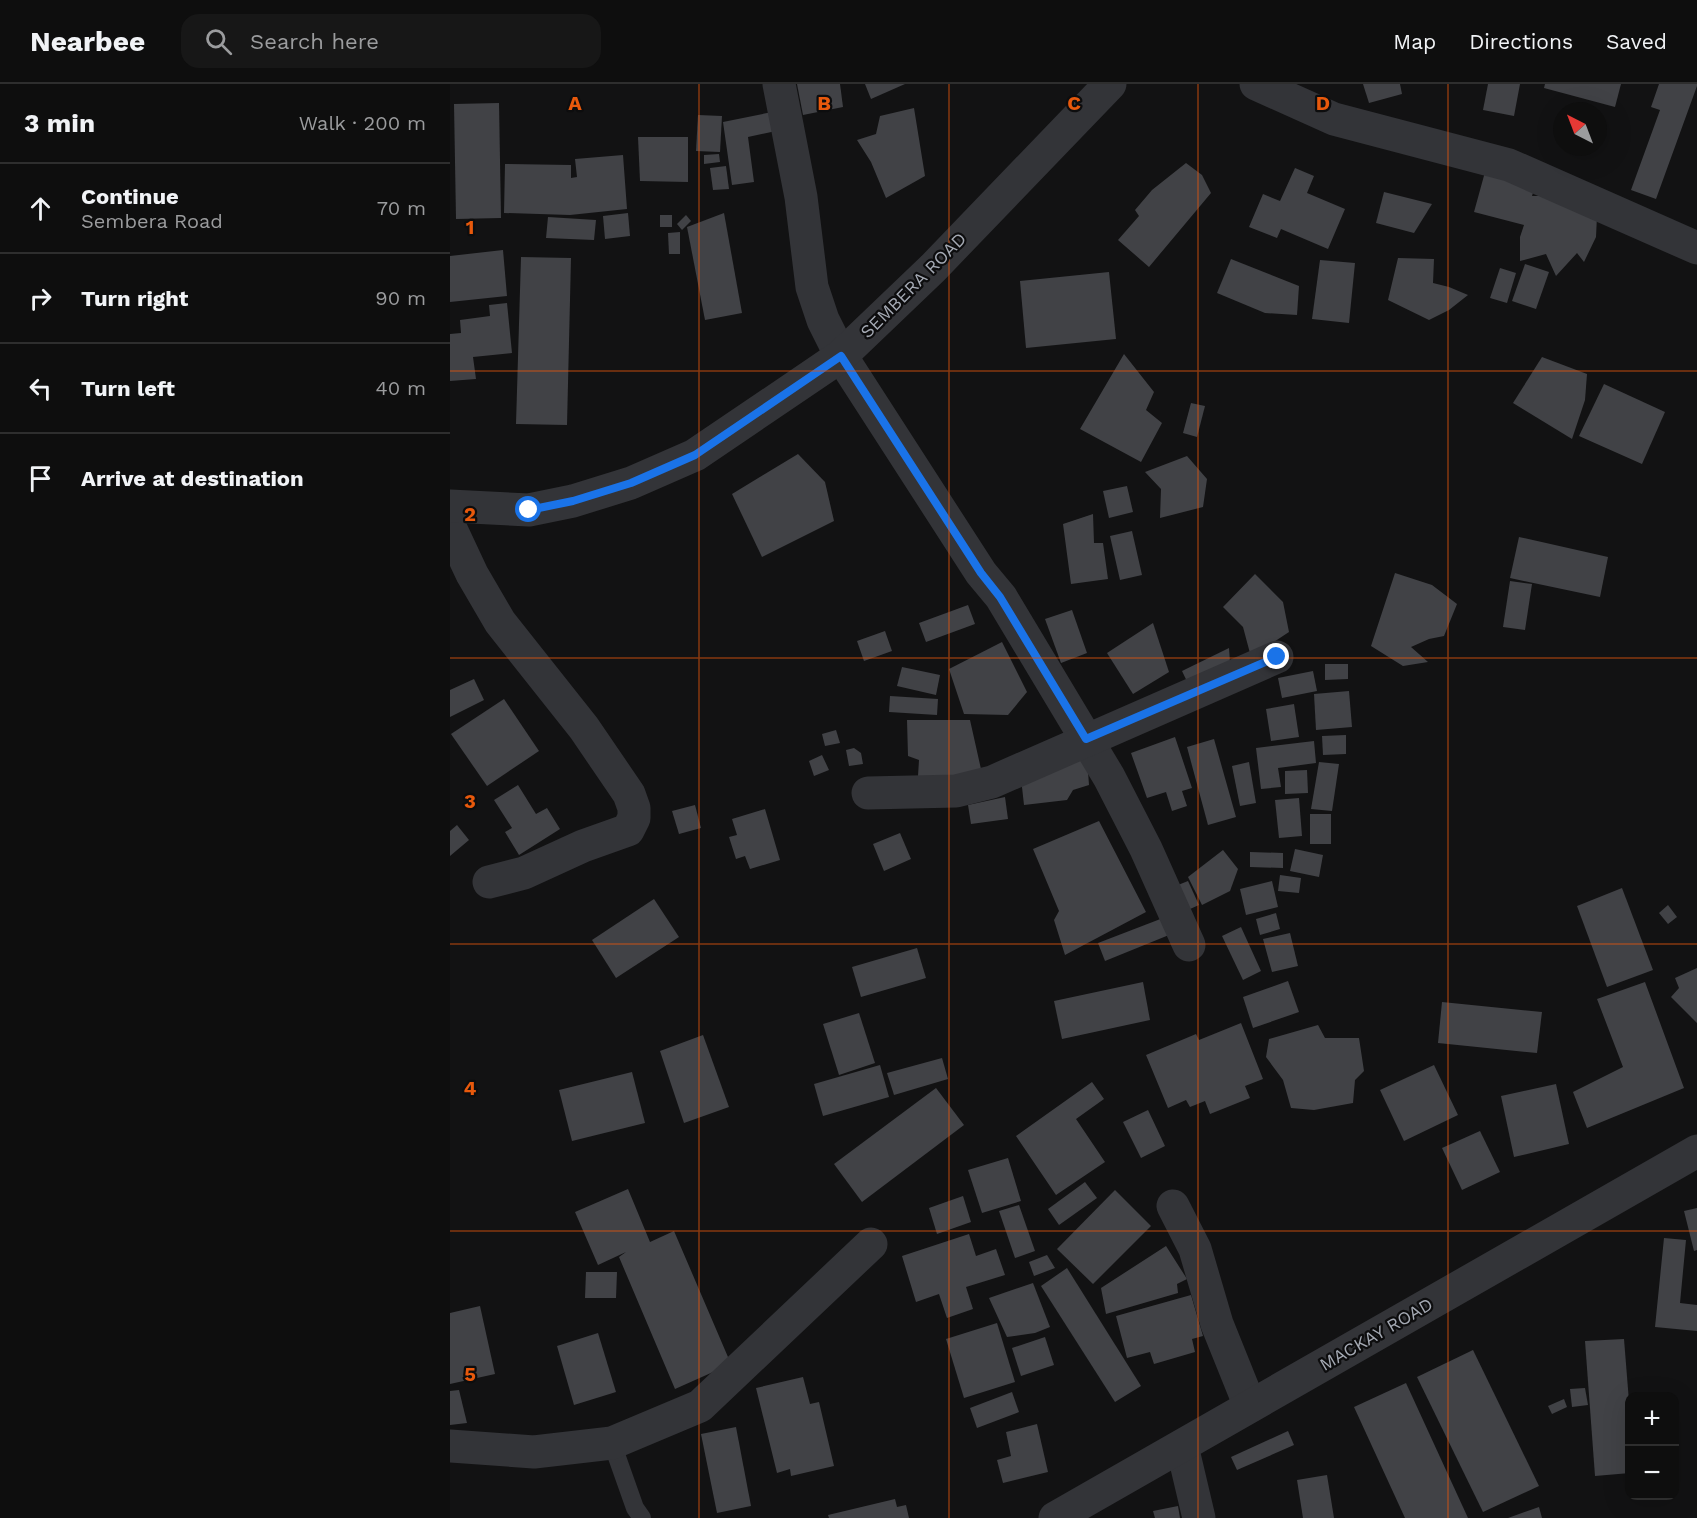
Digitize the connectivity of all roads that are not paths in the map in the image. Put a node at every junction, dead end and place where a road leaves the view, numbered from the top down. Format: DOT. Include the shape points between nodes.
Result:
graph roads {
  1 [pos="779,84"];
  2 [pos="1110,84"];
  3 [pos="1256,84"];
  4 [pos="1697,248"];
  5 [pos="841,356"];
  6 [pos="450,506"];
  7 [pos="450,527"];
  8 [pos="1277,657"];
  9 [pos="1086,739"];
  10 [pos="868,793"];
  11 [pos="489,882"];
  12 [pos="1189,945"];
  13 [pos="1697,1151"];
  14 [pos="1173,1206"];
  15 [pos="871,1244"];
  16 [pos="1250,1406"];
  17 [pos="612,1443"];
  18 [pos="450,1446"];
  19 [pos="1182,1446"];
  20 [pos="642,1518"];
  21 [pos="1054,1518"];
  22 [pos="1199,1518"];
  1 -- 5 [label="street" via="801,197 812,287"];
  2 -- 5 [label="street, SEMBERA ROAD" via="933,268"];
  3 -- 4 [label="street" via="1334,119 1509,165"];
  5 -- 6 [label="street, SEMBERA ROAD" via="695,455 631,483 529,510"];
  5 -- 9 [label="street" via="1000,597"];
  7 -- 11 [label="street" via="500,622 584,728 629,794 634,808 628,830 524,873"];
  8 -- 9 [label="street"];
  9 -- 10 [label="street" via="992,782 956,790"];
  9 -- 12 [label="street" via="1146,849"];
  13 -- 16 [label="street, MACKAY ROAD"];
  14 -- 16 [label="street" via="1195,1249 1216,1324"];
  15 -- 17 [label="street" via="700,1406"];
  16 -- 19 [label="street, MACKAY ROAD"];
  17 -- 18 [label="street" via="534,1452"];
  17 -- 20 [label="lane"];
  19 -- 21 [label="street, MACKAY ROAD"];
  19 -- 22 [label="street"];
}
